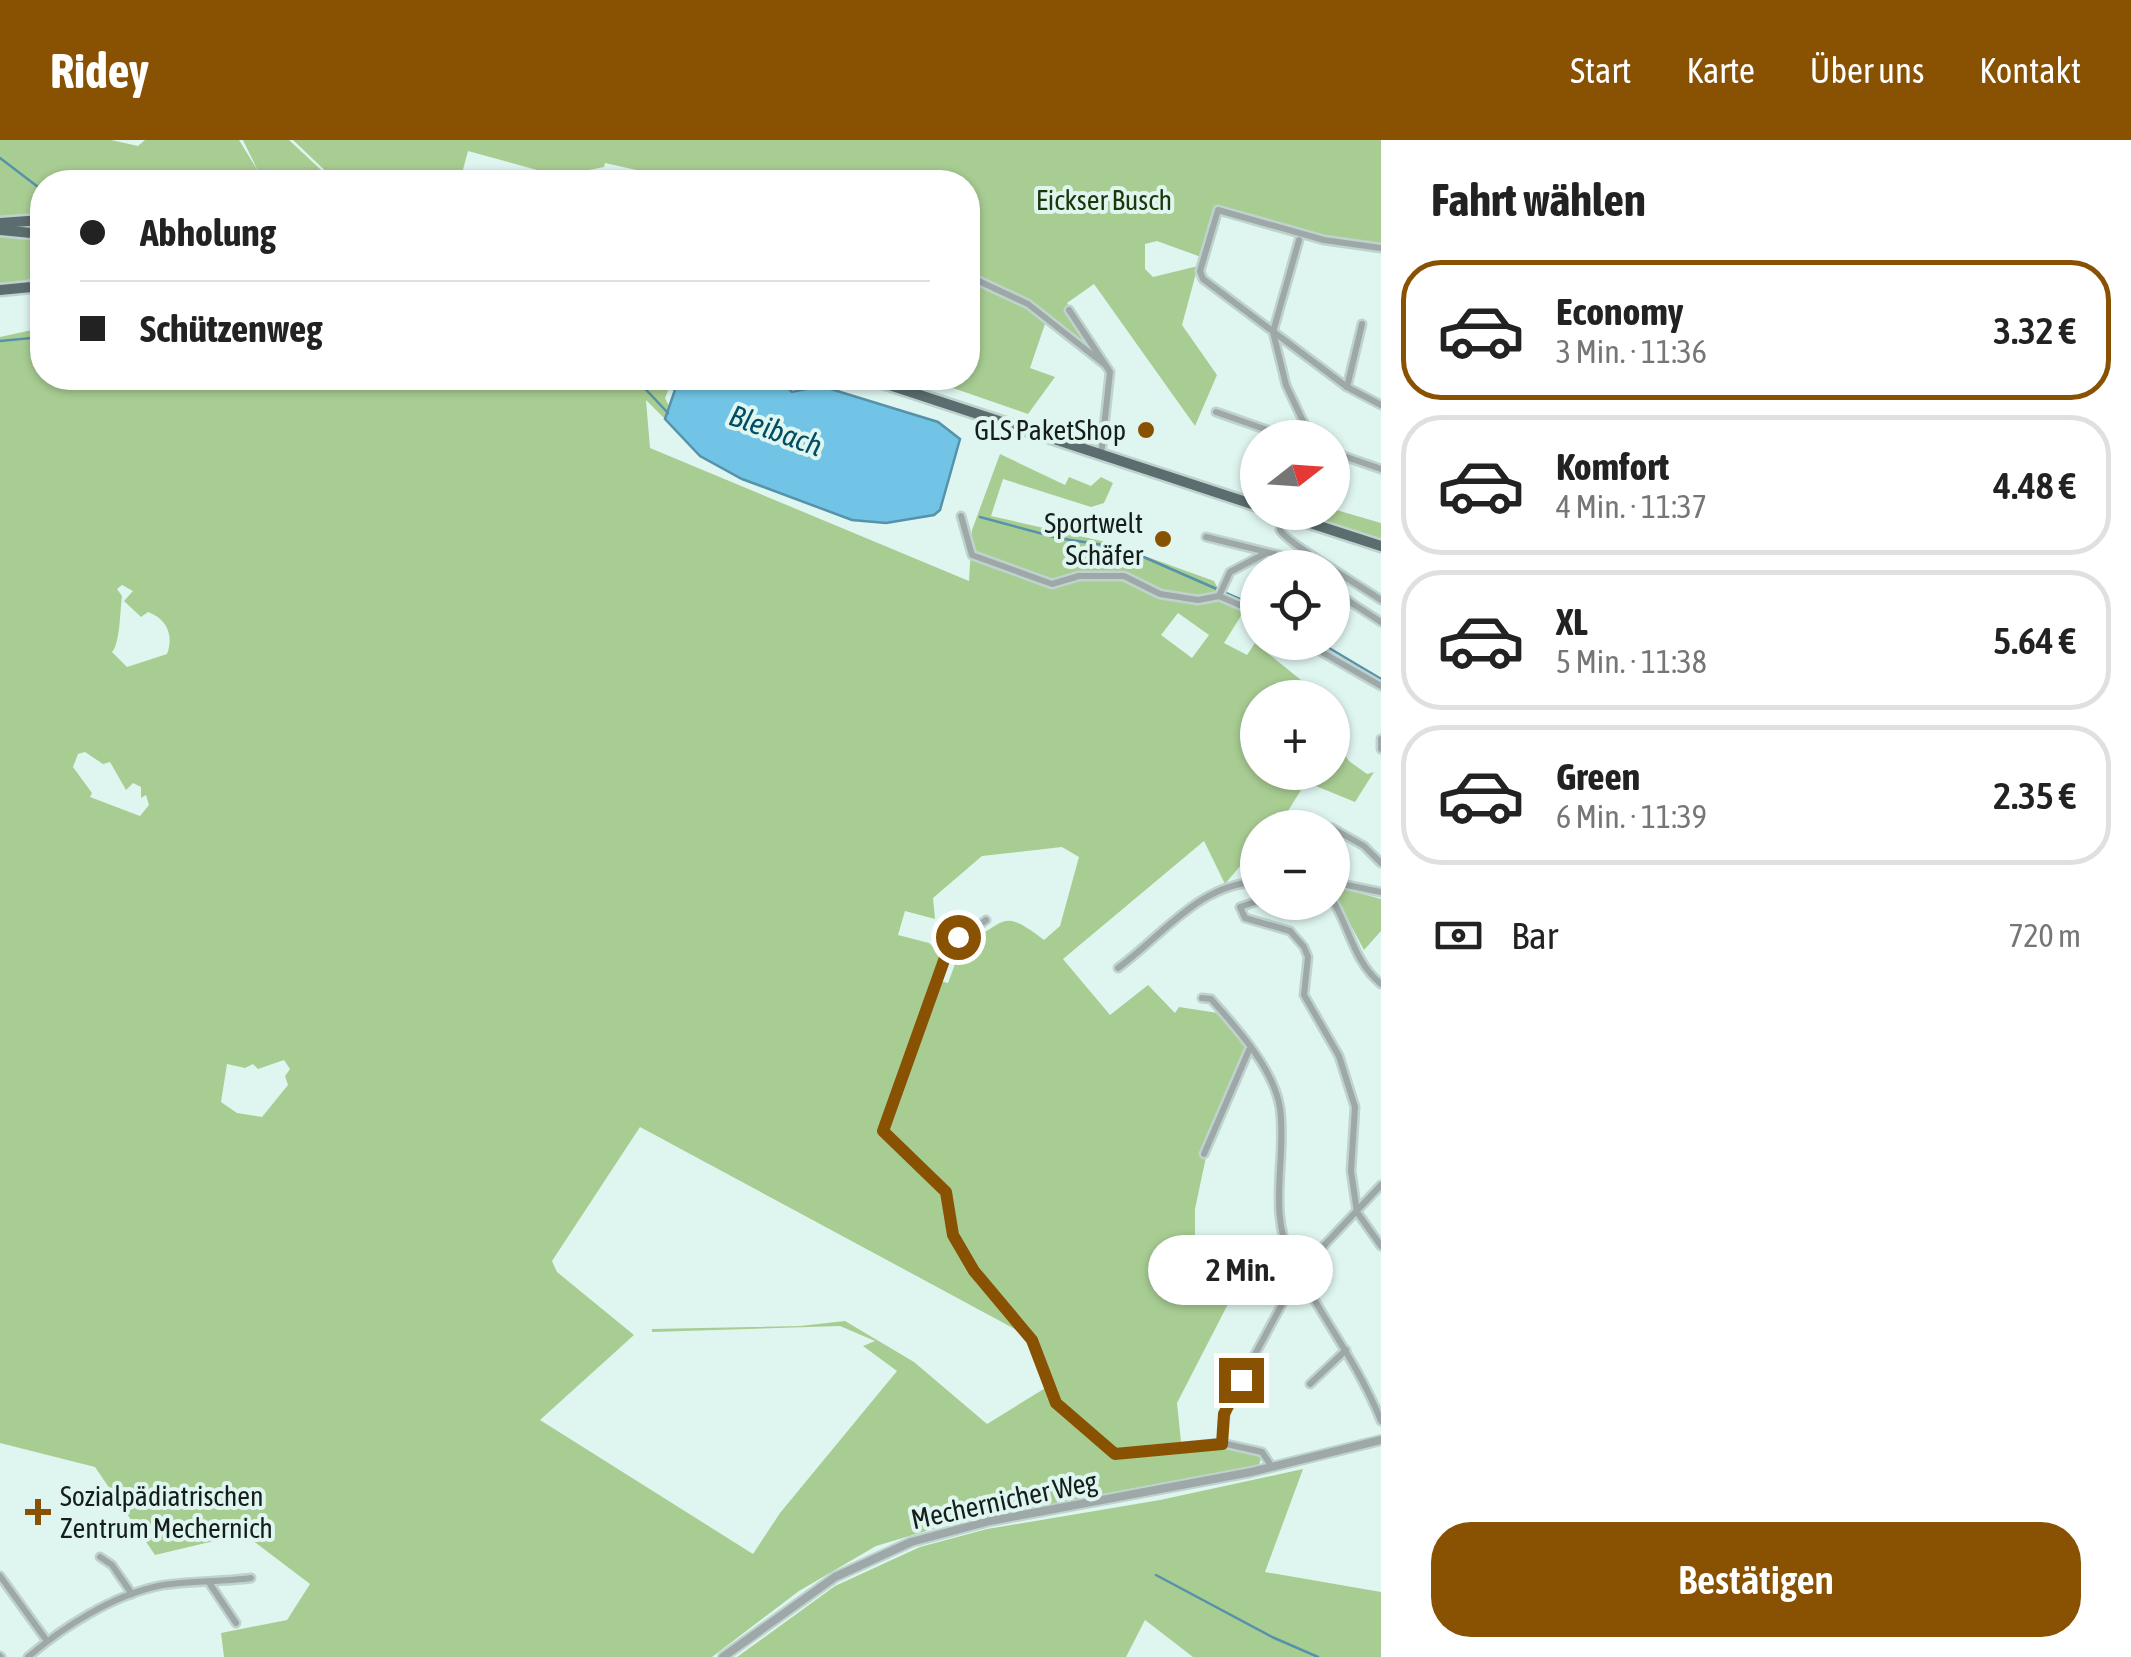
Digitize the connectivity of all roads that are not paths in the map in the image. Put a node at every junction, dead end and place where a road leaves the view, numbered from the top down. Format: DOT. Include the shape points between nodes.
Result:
graph roads {
  1 [pos="30,222"];
  2 [pos="0,226"];
  3 [pos="30,232"];
  4 [pos="1299,240"];
  5 [pos="1381,248"];
  6 [pos="980,282"];
  7 [pos="30,286"];
  8 [pos="0,290"];
  9 [pos="1069,310"];
  10 [pos="1362,324"];
  11 [pos="1273,332"];
  12 [pos="1104,364"];
  13 [pos="1347,386"];
  14 [pos="904,390"];
  15 [pos="1381,405"];
  16 [pos="1216,412"];
  17 [pos="1240,420"];
  18 [pos="1302,420"];
  19 [pos="1101,455"];
  20 [pos="1350,458"];
  21 [pos="1381,468"];
  22 [pos="1240,500"];
  23 [pos="961,516"];
  24 [pos="1280,530"];
  25 [pos="1330,530"];
  26 [pos="1206,538"];
  27 [pos="1381,546"];
  28 [pos="1254,550"];
  29 [pos="1240,567"];
  30 [pos="1220,591"];
  31 [pos="1381,600"];
  32 [pos="1350,602"];
  33 [pos="1240,603"];
  34 [pos="1381,622"];
  35 [pos="1336,660"];
  36 [pos="1381,686"];
  37 [pos="1381,739"];
  38 [pos="1381,749"];
  39 [pos="1350,838"];
  40 [pos="1381,863"];
  41 [pos="1240,883"];
  42 [pos="1350,886"];
  43 [pos="1381,892"];
  44 [pos="986,920"];
  45 [pos="1251,920"];
  46 [pos="1345,920"];
  47 [pos="1118,968"];
  48 [pos="1381,984"];
  49 [pos="1202,998"];
  50 [pos="1250,1050"];
  51 [pos="1204,1154"];
  52 [pos="1381,1185"];
  53 [pos="1357,1212"];
  54 [pos="1381,1246"];
  55 [pos="1300,1271"];
  56 [pos="1346,1350"];
  57 [pos="1310,1384"];
  58 [pos="1381,1421"];
  59 [pos="1381,1440"];
  60 [pos="1222,1444"];
  61 [pos="1272,1468"];
  62 [pos="100,1557"];
  63 [pos="0,1576"];
  64 [pos="251,1578"];
  65 [pos="210,1584"];
  66 [pos="132,1594"];
  67 [pos="236,1623"];
  68 [pos="46,1641"];
  69 [pos="28,1657"];
  70 [pos="723,1657"];
  1 -- 2 [label="main road"];
  2 -- 3 [label="main road"];
  4 -- 11 [label="street"];
  5 -- 11 [label="street" via="1324,240 1218,210 1200,270"];
  6 -- 12 [label="street" via="1028,304"];
  7 -- 8 [label="main road"];
  9 -- 12 [label="street"];
  10 -- 13 [label="street"];
  11 -- 13 [label="street"];
  11 -- 18 [label="street"];
  12 -- 19 [label="street" via="1111,384"];
  13 -- 15 [label="street"];
  14 -- 19 [label="main road"];
  16 -- 17 [label="street"];
  19 -- 22 [label="main road"];
  20 -- 21 [label="street"];
  23 -- 30 [label="street" via="970,552 1052,584 1098,574 1198,600"];
  24 -- 31 [label="street" via="1287,542"];
  25 -- 27 [label="main road"];
  26 -- 28 [label="street"];
  29 -- 30 [label="street"];
  30 -- 33 [label="street"];
  32 -- 34 [label="street"];
  35 -- 36 [label="street"];
  37 -- 38 [label="street"];
  39 -- 40 [label="street"];
  41 -- 47 [label="street" via="1206,896"];
  42 -- 43 [label="street"];
  44 -- 60 [label="street" via="948,948 883,1131 946,1192 953,1235 1032,1340 1056,1403 1115,1454"];
  45 -- 53 [label="street" via="1290,931 1308,957 1304,995 1356,1107 1351,1171"];
  46 -- 48 [label="street" via="1358,960"];
  49 -- 50 [label="street" via="1211,999"];
  50 -- 51 [label="street"];
  50 -- 55 [label="street" via="1279,1104 1277,1182 1286,1242"];
  52 -- 53 [label="street"];
  53 -- 54 [label="street"];
  53 -- 55 [label="street"];
  55 -- 56 [label="street"];
  55 -- 60 [label="street" via="1226,1408"];
  56 -- 57 [label="street"];
  56 -- 58 [label="street"];
  59 -- 61 [label="street, Mechernicher Weg"];
  60 -- 61 [label="street" via="1262,1452"];
  61 -- 70 [label="street, Mechernicher Weg" via="911,1542 835,1577"];
  62 -- 66 [label="street"];
  63 -- 68 [label="street"];
  64 -- 65 [label="street"];
  65 -- 66 [label="street" via="162,1585"];
  65 -- 67 [label="street"];
  66 -- 68 [label="street"];
  68 -- 69 [label="street"];
}
